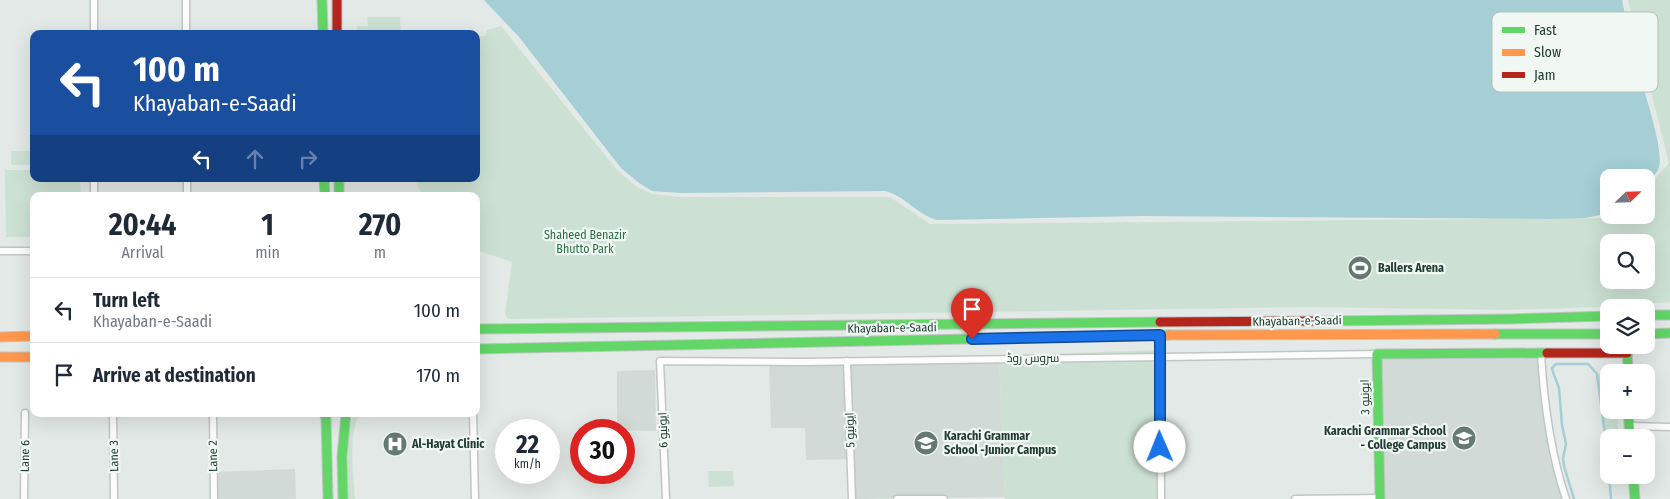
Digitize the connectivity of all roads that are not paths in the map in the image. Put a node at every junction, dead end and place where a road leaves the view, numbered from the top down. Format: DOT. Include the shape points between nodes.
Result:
graph roads {
  1 [pos="94,0"];
  2 [pos="186,0"];
  3 [pos="322,0"];
  4 [pos="337,0"];
  5 [pos="94,30"];
  6 [pos="186,30"];
  7 [pos="323,30"];
  8 [pos="337,30"];
  9 [pos="30,250"];
  10 [pos="0,251"];
  11 [pos="1655,315"];
  12 [pos="1670,315"];
  13 [pos="1600,316"];
  14 [pos="480,329"];
  15 [pos="1670,333"];
  16 [pos="1600,334"];
  17 [pos="1655,334"];
  18 [pos="1160,335"];
  19 [pos="30,336"];
  20 [pos="0,337"];
  21 [pos="480,349"];
  22 [pos="1600,351"];
  23 [pos="1376,354"];
  24 [pos="1541,354"];
  25 [pos="1160,356"];
  26 [pos="0,357"];
  27 [pos="30,357"];
  28 [pos="660,361"];
  29 [pos="847,361"];
  30 [pos="25,413"];
  31 [pos="113,417"];
  32 [pos="213,417"];
  33 [pos="325,417"];
  34 [pos="346,417"];
  35 [pos="473,417"];
  36 [pos="1629,419"];
  37 [pos="1629,426"];
  38 [pos="1670,427"];
  39 [pos="1629,429"];
  40 [pos="1634,484"];
  41 [pos="24,499"];
  42 [pos="114,499"];
  43 [pos="214,499"];
  44 [pos="328,499"];
  45 [pos="342,499"];
  46 [pos="475,499"];
  47 [pos="666,499"];
  48 [pos="852,499"];
  49 [pos="897,499"];
  50 [pos="943,499"];
  51 [pos="1161,499"];
  52 [pos="1295,499"];
  53 [pos="1380,499"];
  54 [pos="1566,499"];
  55 [pos="1635,499"];
  1 -- 5 [label="street"];
  2 -- 6 [label="street"];
  3 -- 7 [label="main road"];
  4 -- 8 [label="main road"];
  9 -- 10 [label="street"];
  11 -- 12 [label="main road"];
  13 -- 14 [label="main road, Khayaban-e-Saadi"];
  15 -- 17 [label="main road"];
  16 -- 18 [label="main road, Khayaban-e-Saadi"];
  18 -- 21 [label="main road, Khayaban-e-Saadi"];
  18 -- 25 [label="street"];
  19 -- 20 [label="main road"];
  22 -- 24 [label="main road"];
  23 -- 24 [label="main road"];
  23 -- 25 [label="street, سروس روڈ"];
  23 -- 53 [label="main road, ایونیو 3"];
  24 -- 54 [label="street" via="1554,460"];
  25 -- 29 [label="street, سروس روڈ"];
  25 -- 51 [label="street"];
  26 -- 27 [label="main road"];
  28 -- 29 [label="street, سروس روڈ"];
  28 -- 47 [label="street, ایونیو 6"];
  29 -- 48 [label="street, ایونیو 5"];
  30 -- 41 [label="street, Lane 6"];
  31 -- 42 [label="street, Lane 3"];
  32 -- 43 [label="street, Lane 2"];
  33 -- 44 [label="main road"];
  34 -- 45 [label="main road"];
  35 -- 46 [label="street"];
  36 -- 37 [label="main road"];
  37 -- 38 [label="street"];
  37 -- 39 [label="main road"];
  40 -- 55 [label="main road"];
  49 -- 50 [label="street"];
  52 -- 53 [label="street"];
}
